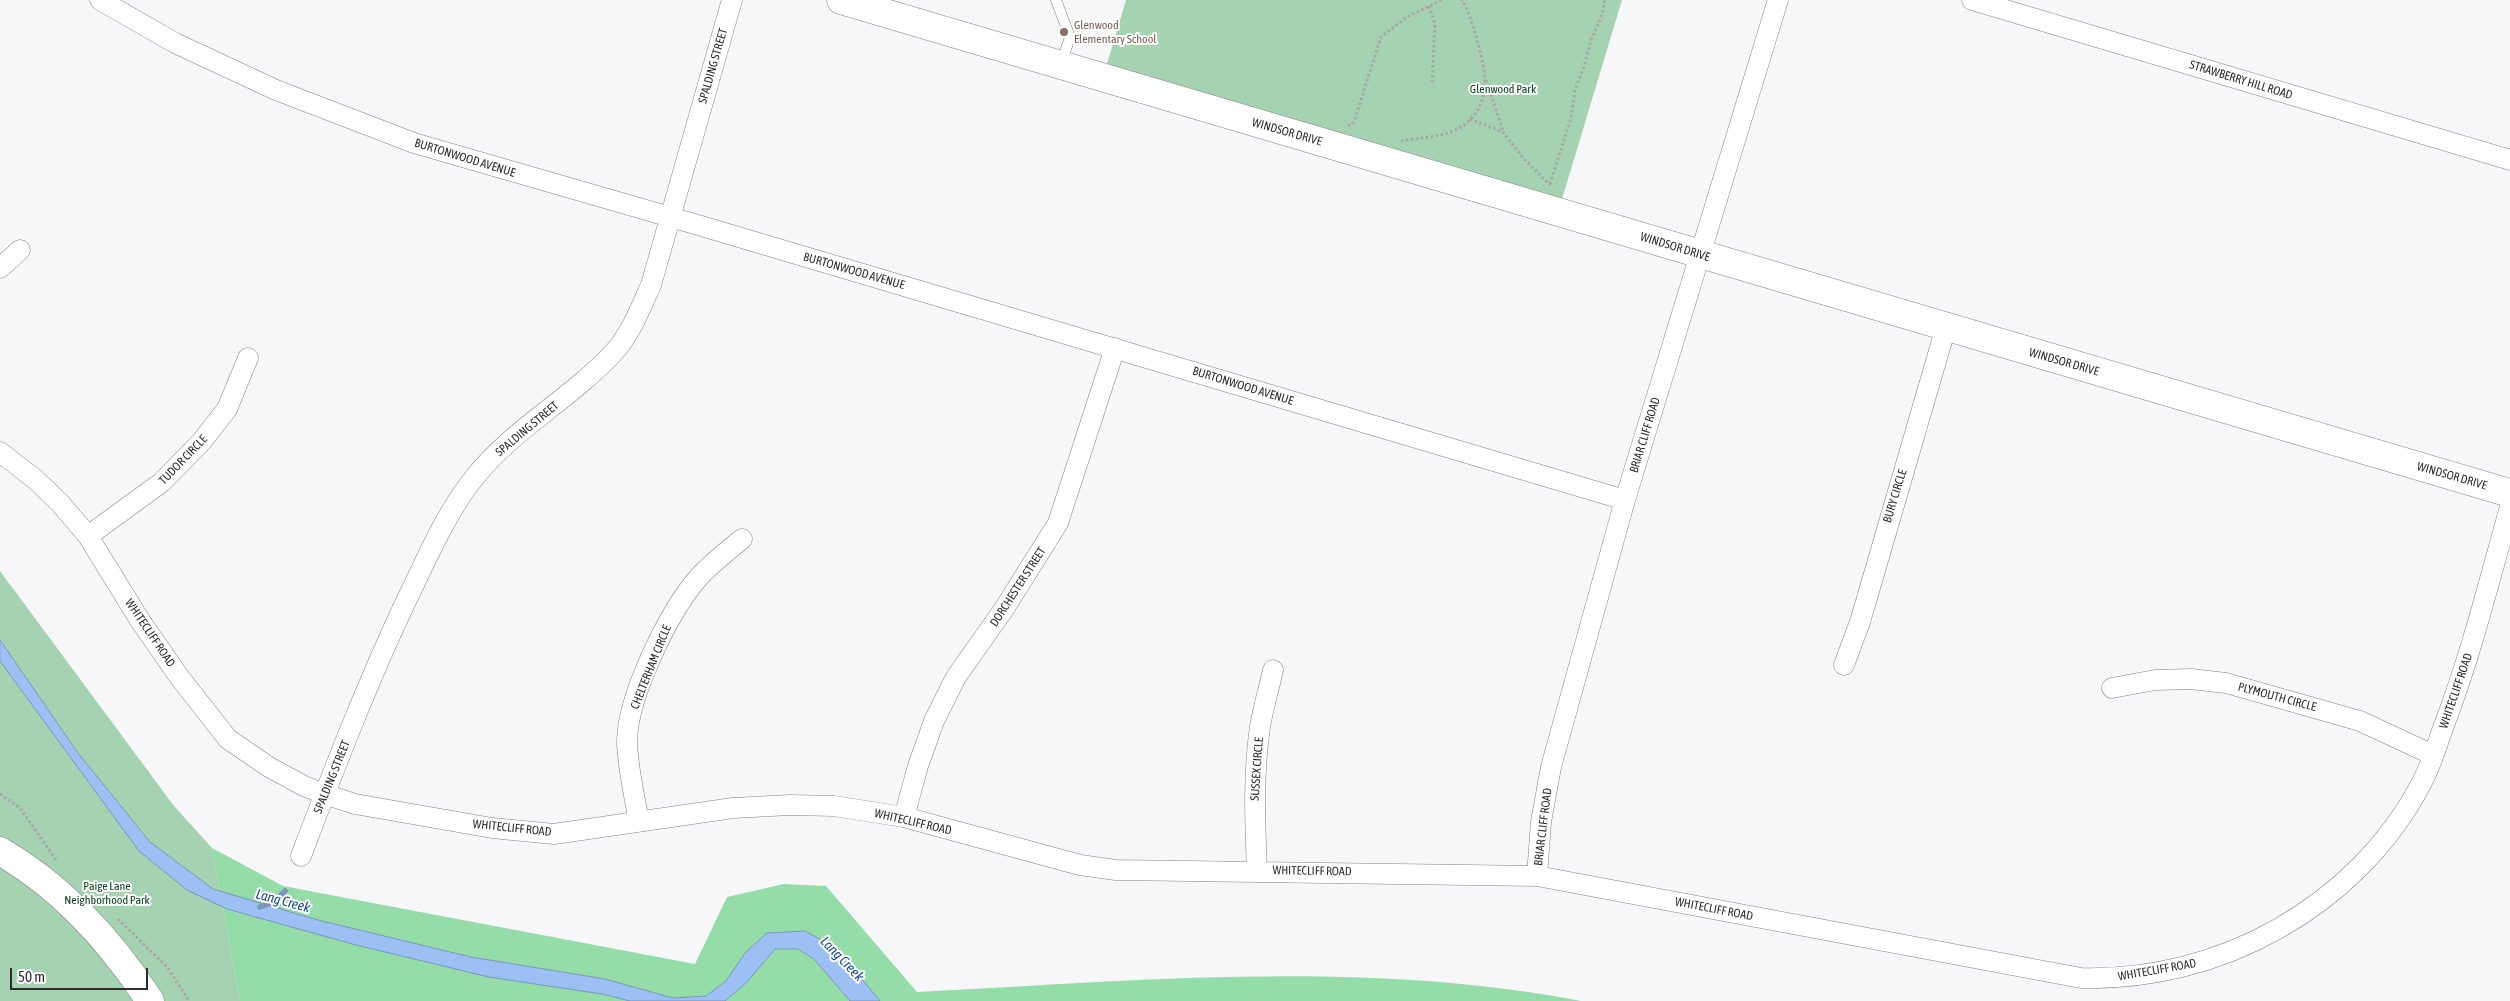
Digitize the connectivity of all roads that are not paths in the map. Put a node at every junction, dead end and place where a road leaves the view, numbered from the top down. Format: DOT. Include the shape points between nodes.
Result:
graph roads {
  1 [pos="100,0"];
  2 [pos="732,0"];
  3 [pos="841,0"];
  4 [pos="1056,0"];
  5 [pos="1778,0"];
  6 [pos="1972,0"];
  7 [pos="1060,65"];
  8 [pos="2510,160"];
  9 [pos="669,218"];
  10 [pos="20,250"];
  11 [pos="1700,255"];
  12 [pos="0,268"];
  13 [pos="1946,327"];
  14 [pos="1115,348"];
  15 [pos="248,358"];
  16 [pos="0,452"];
  17 [pos="2510,493"];
  18 [pos="1625,500"];
  19 [pos="2510,507"];
  20 [pos="88,536"];
  21 [pos="742,539"];
  22 [pos="1844,665"];
  23 [pos="1273,670"];
  24 [pos="2112,688"];
  25 [pos="2433,755"];
  26 [pos="324,794"];
  27 [pos="904,817"];
  28 [pos="638,821"];
  29 [pos="0,851"];
  30 [pos="301,856"];
  31 [pos="1257,870"];
  32 [pos="1538,876"];
  33 [pos="150,1001"];
  1 -- 9 [label="street, BURTONWOOD AVENUE" via="175,43 276,90 414,144"];
  2 -- 9 [label="street, SPALDING STREET"];
  3 -- 7 [label="street, WINDSOR DRIVE"];
  4 -- 7 [label="lane" via="1070,37"];
  5 -- 11 [label="street, BRIAR CLIFF ROAD"];
  6 -- 8 [label="street, STRAWBERRY HILL ROAD"];
  7 -- 11 [label="street, WINDSOR DRIVE"];
  9 -- 14 [label="street, BURTONWOOD AVENUE"];
  9 -- 26 [label="street, SPALDING STREET" via="651,285 616,350 583,383 491,459 473,479 446,521 389,637"];
  10 -- 12 [label="street"];
  11 -- 13 [label="street, WINDSOR DRIVE"];
  11 -- 18 [label="street, BRIAR CLIFF ROAD"];
  13 -- 17 [label="street, WINDSOR DRIVE"];
  13 -- 22 [label="street, BURY CIRCLE" via="1860,622"];
  14 -- 18 [label="street, BURTONWOOD AVENUE"];
  14 -- 27 [label="street, DORCHESTER STREET" via="1058,523 1004,610 956,677 934,720"];
  15 -- 20 [label="street, TUDOR CIRCLE" via="227,409 202,441 162,482"];
  16 -- 20 [label="street, WHITECLIFF ROAD" via="42,486"];
  18 -- 32 [label="street, BRIAR CLIFF ROAD" via="1551,767 1541,822"];
  19 -- 25 [label="street, WHITECLIFF ROAD" via="2464,671"];
  20 -- 26 [label="street, WHITECLIFF ROAD" via="165,656 228,740 269,768"];
  21 -- 28 [label="street, CHELTERHAM CIRCLE" via="706,570 687,592 658,644 635,701 627,741"];
  23 -- 31 [label="street, SUSSEX CIRCLE" via="1257,755 1254,801"];
  24 -- 25 [label="street, PLYMOUTH CIRCLE" via="2191,679 2226,684 2360,721"];
  25 -- 32 [label="street, WHITECLIFF ROAD" via="2421,783 2378,847 2325,899 2275,932 2243,947 2202,962 2133,977 2081,978"];
  26 -- 28 [label="street, WHITECLIFF ROAD" via="355,804 522,832 554,834"];
  26 -- 30 [label="street, SPALDING STREET"];
  27 -- 28 [label="street, WHITECLIFF ROAD" via="834,806 790,805 733,808"];
  27 -- 31 [label="street, WHITECLIFF ROAD" via="1080,865 1143,870"];
  29 -- 33 [label="street" via="73,906 111,947"];
  31 -- 32 [label="street, WHITECLIFF ROAD"];
}
